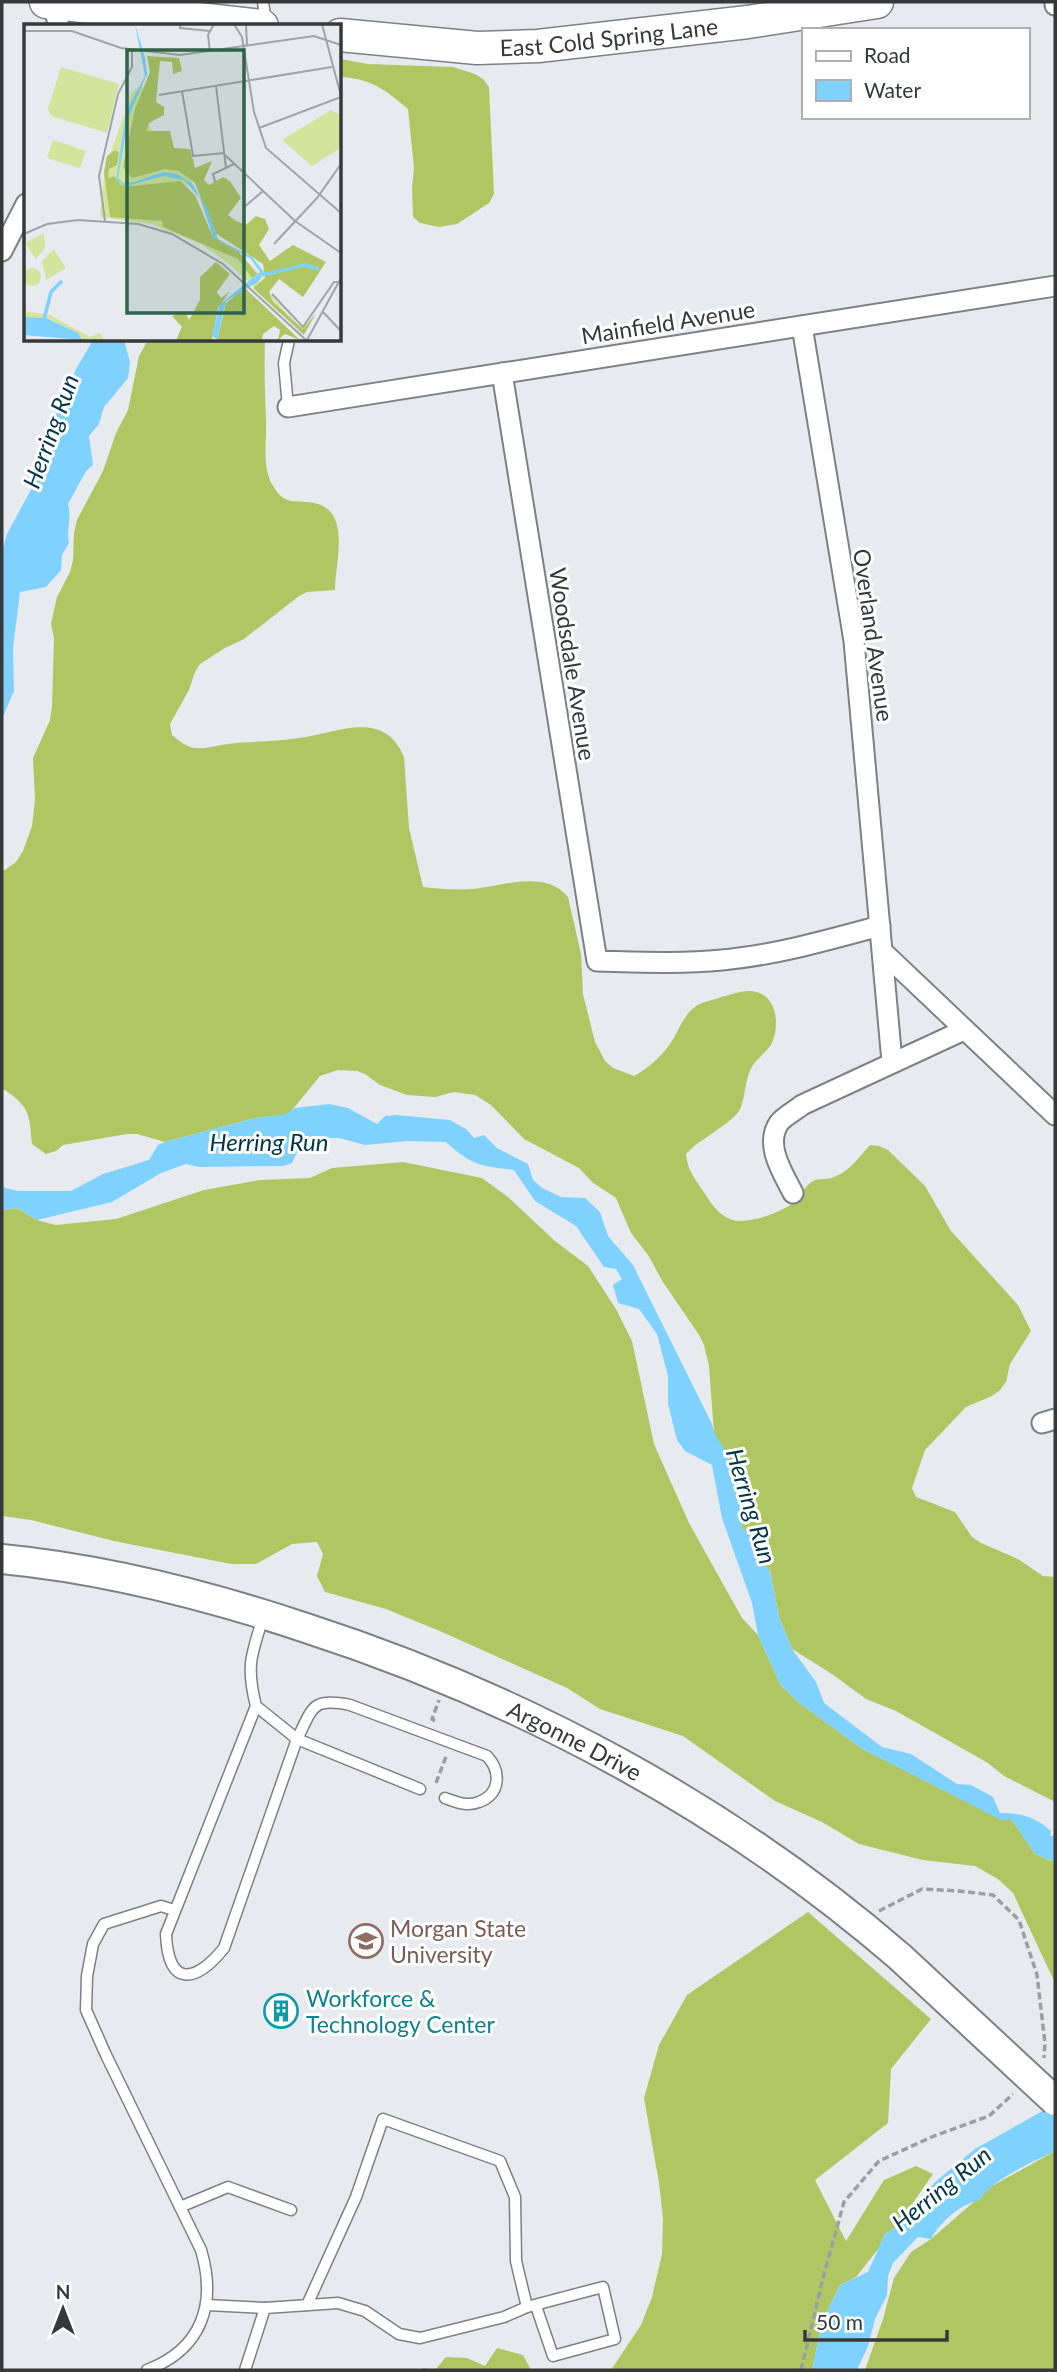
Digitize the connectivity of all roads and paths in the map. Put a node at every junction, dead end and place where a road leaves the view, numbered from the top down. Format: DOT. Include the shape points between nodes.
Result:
graph roads {
  1 [pos="46,2"];
  2 [pos="52,2"];
  3 [pos="263,2"];
  4 [pos="877,2"];
  5 [pos="747,12"];
  6 [pos="58,24"];
  7 [pos="246,24"];
  8 [pos="264,24"];
  9 [pos="341,35"];
  10 [pos="24,208"];
  11 [pos="2,251"];
  12 [pos="1055,286"];
  13 [pos="802,326"];
  14 [pos="289,341"];
  15 [pos="502,373"];
  16 [pos="288,407"];
  17 [pos="880,926"];
  18 [pos="883,952"];
  19 [pos="964,1030"];
  20 [pos="892,1062"];
  21 [pos="1055,1115"];
  22 [pos="793,1194"];
  23 [pos="2,1559"];
  24 [pos="264,1614"];
  25 [pos="256,1706"];
  26 [pos="297,1739"];
  27 [pos="420,1789"];
  28 [pos="445,1798"];
  29 [pos="174,1910"];
  30 [pos="864,1926"];
  31 [pos="1044,2066"];
  32 [pos="1016,2091"];
  33 [pos="1055,2101"];
  34 [pos="180,2207"];
  35 [pos="291,2210"];
  36 [pos="207,2305"];
  37 [pos="307,2305"];
  38 [pos="532,2307"];
  39 [pos="265,2308"];
  40 [pos="147,2370"];
  41 [pos="245,2370"];
  42 [pos="801,2370"];
  1 -- 2 [label="main road"];
  2 -- 6 [label="street"];
  2 -- 7 [label="main road"];
  3 -- 8 [label="lane"];
  4 -- 5 [label="main road, East Cold Spring Lane"];
  5 -- 9 [label="main road, East Cold Spring Lane" via="538,46 477,48"];
  10 -- 11 [label="street"];
  12 -- 13 [label="street, Mainfield Avenue"];
  13 -- 15 [label="street, Mainfield Avenue"];
  13 -- 17 [label="street, Overland Avenue" via="853,641"];
  14 -- 16 [label="lane" via="284,363"];
  15 -- 16 [label="street, Mainfield Avenue"];
  15 -- 17 [label="street, Woodsdale Avenue" via="597,961 724,960"];
  17 -- 18 [label="street, Overland Avenue"];
  18 -- 19 [label="street"];
  18 -- 20 [label="street, Overland Avenue"];
  19 -- 20 [label="street"];
  19 -- 21 [label="street"];
  20 -- 22 [label="street" via="802,1105 780,1122 774,1135 776,1158"];
  23 -- 24 [label="main road, Argonne Drive" via="101,1572"];
  24 -- 25 [label="lane" via="250,1665"];
  24 -- 30 [label="main road, Argonne Drive" via="446,1679 578,1740 732,1831"];
  25 -- 26 [label="lane"];
  25 -- 29 [label="lane"];
  26 -- 27 [label="lane"];
  26 -- 28 [label="lane" via="313,1707 332,1701 487,1756 494,1763 498,1774 492,1794 478,1803"];
  26 -- 29 [label="lane" via="223,1948 195,1975 184,1975 166,1955 166,1934"];
  29 -- 34 [label="lane" via="161,1906 104,1924 93,1944 86,2010"];
  30 -- 31 [label="path" via="880,1909 922,1889 993,1895 1019,1920 1037,1975"];
  30 -- 33 [label="main road, Argonne Drive, bridge"];
  32 -- 42 [label="path" via="989,2116 879,2161 844,2202"];
  34 -- 35 [label="lane" via="228,2187"];
  34 -- 36 [label="lane" via="208,2273"];
  36 -- 39 [label="lane"];
  36 -- 40 [label="lane" via="185,2347"];
  37 -- 38 [label="lane" via="352,2306 399,2334 420,2338"];
  37 -- 38 [label="lane" via="356,2197 383,2119 500,2161 515,2197 516,2262"];
  37 -- 39 [label="lane"];
  38 -- 38 [label="lane" via="603,2287 615,2339 553,2356"];
  39 -- 41 [label="lane"];
}
